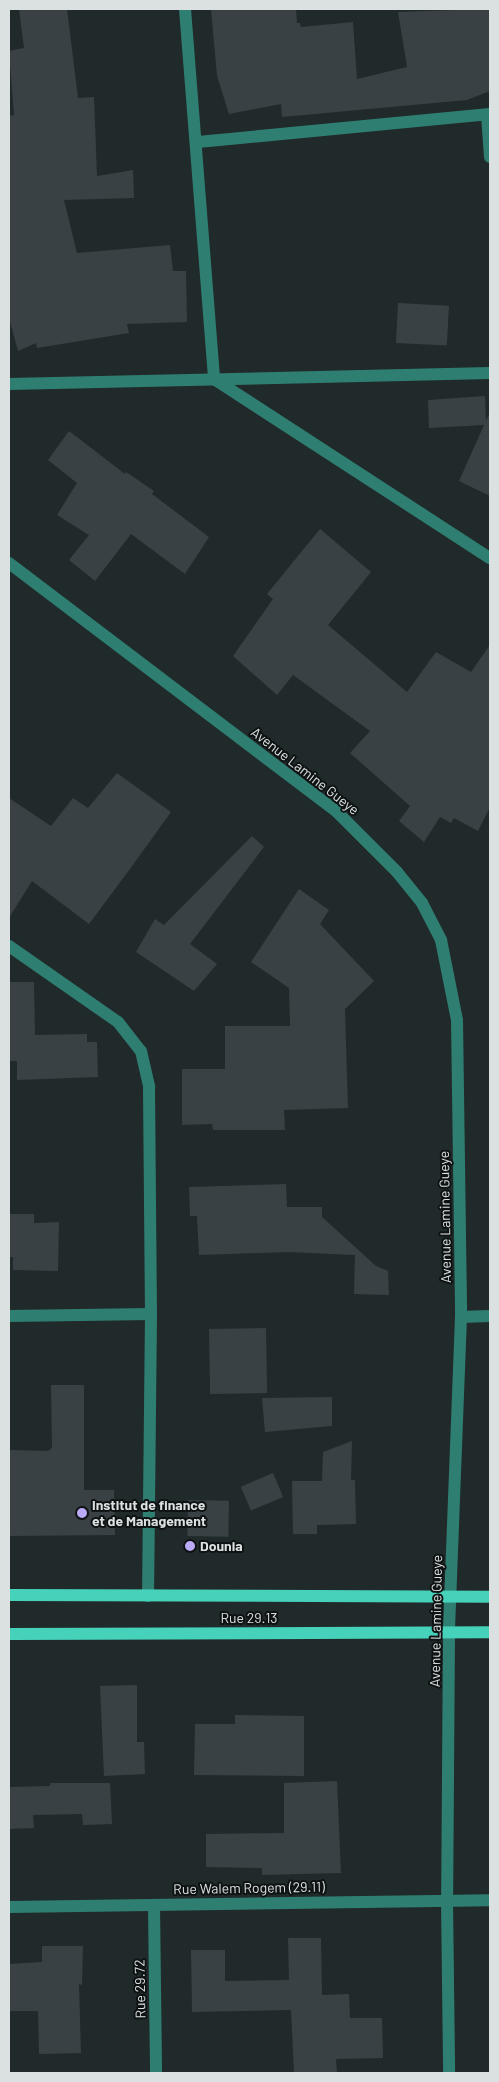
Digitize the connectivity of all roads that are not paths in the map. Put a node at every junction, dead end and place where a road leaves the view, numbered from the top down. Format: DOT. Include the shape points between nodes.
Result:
graph roads {
  1 [pos="184,9"];
  2 [pos="488,114"];
  3 [pos="198,142"];
  4 [pos="490,157"];
  5 [pos="490,373"];
  6 [pos="214,380"];
  7 [pos="9,384"];
  8 [pos="490,558"];
  9 [pos="9,562"];
  10 [pos="9,946"];
  11 [pos="151,1314"];
  12 [pos="9,1316"];
  13 [pos="490,1316"];
  14 [pos="461,1317"];
  15 [pos="9,1595"];
  16 [pos="148,1596"];
  17 [pos="490,1596"];
  18 [pos="450,1597"];
  19 [pos="449,1632"];
  20 [pos="490,1632"];
  21 [pos="9,1634"];
  22 [pos="447,1899"];
  23 [pos="490,1900"];
  24 [pos="154,1905"];
  25 [pos="9,1908"];
  26 [pos="156,2073"];
  27 [pos="449,2073"];
  1 -- 3 [label="street"];
  2 -- 3 [label="street"];
  2 -- 4 [label="street"];
  3 -- 6 [label="street"];
  5 -- 6 [label="street"];
  6 -- 7 [label="street"];
  6 -- 8 [label="street"];
  9 -- 14 [label="street, Avenue Lamine Gueye" via="336,812 397,872 422,902 441,940 457,1020"];
  10 -- 11 [label="street" via="118,1022 141,1052 149,1087"];
  11 -- 12 [label="street"];
  11 -- 16 [label="street"];
  13 -- 14 [label="street"];
  14 -- 18 [label="street, Avenue Lamine Gueye"];
  15 -- 16 [label="main road, Rue 29.13"];
  16 -- 18 [label="main road, Rue 29.13"];
  17 -- 18 [label="main road, Rue 29.13"];
  18 -- 19 [label="street, Avenue Lamine Gueye"];
  19 -- 20 [label="main road, Rue 29.13"];
  19 -- 21 [label="main road, Rue 29.13"];
  19 -- 22 [label="street, Avenue Lamine Gueye"];
  22 -- 23 [label="street, Rue Walem Rogem (29.11)"];
  22 -- 24 [label="street, Rue Walem Rogem (29.11)"];
  22 -- 27 [label="street, Avenue Lamine Gueye"];
  24 -- 25 [label="street, Rue Walem Rogem (29.11)"];
  24 -- 26 [label="street, Rue 29.72"];
}
